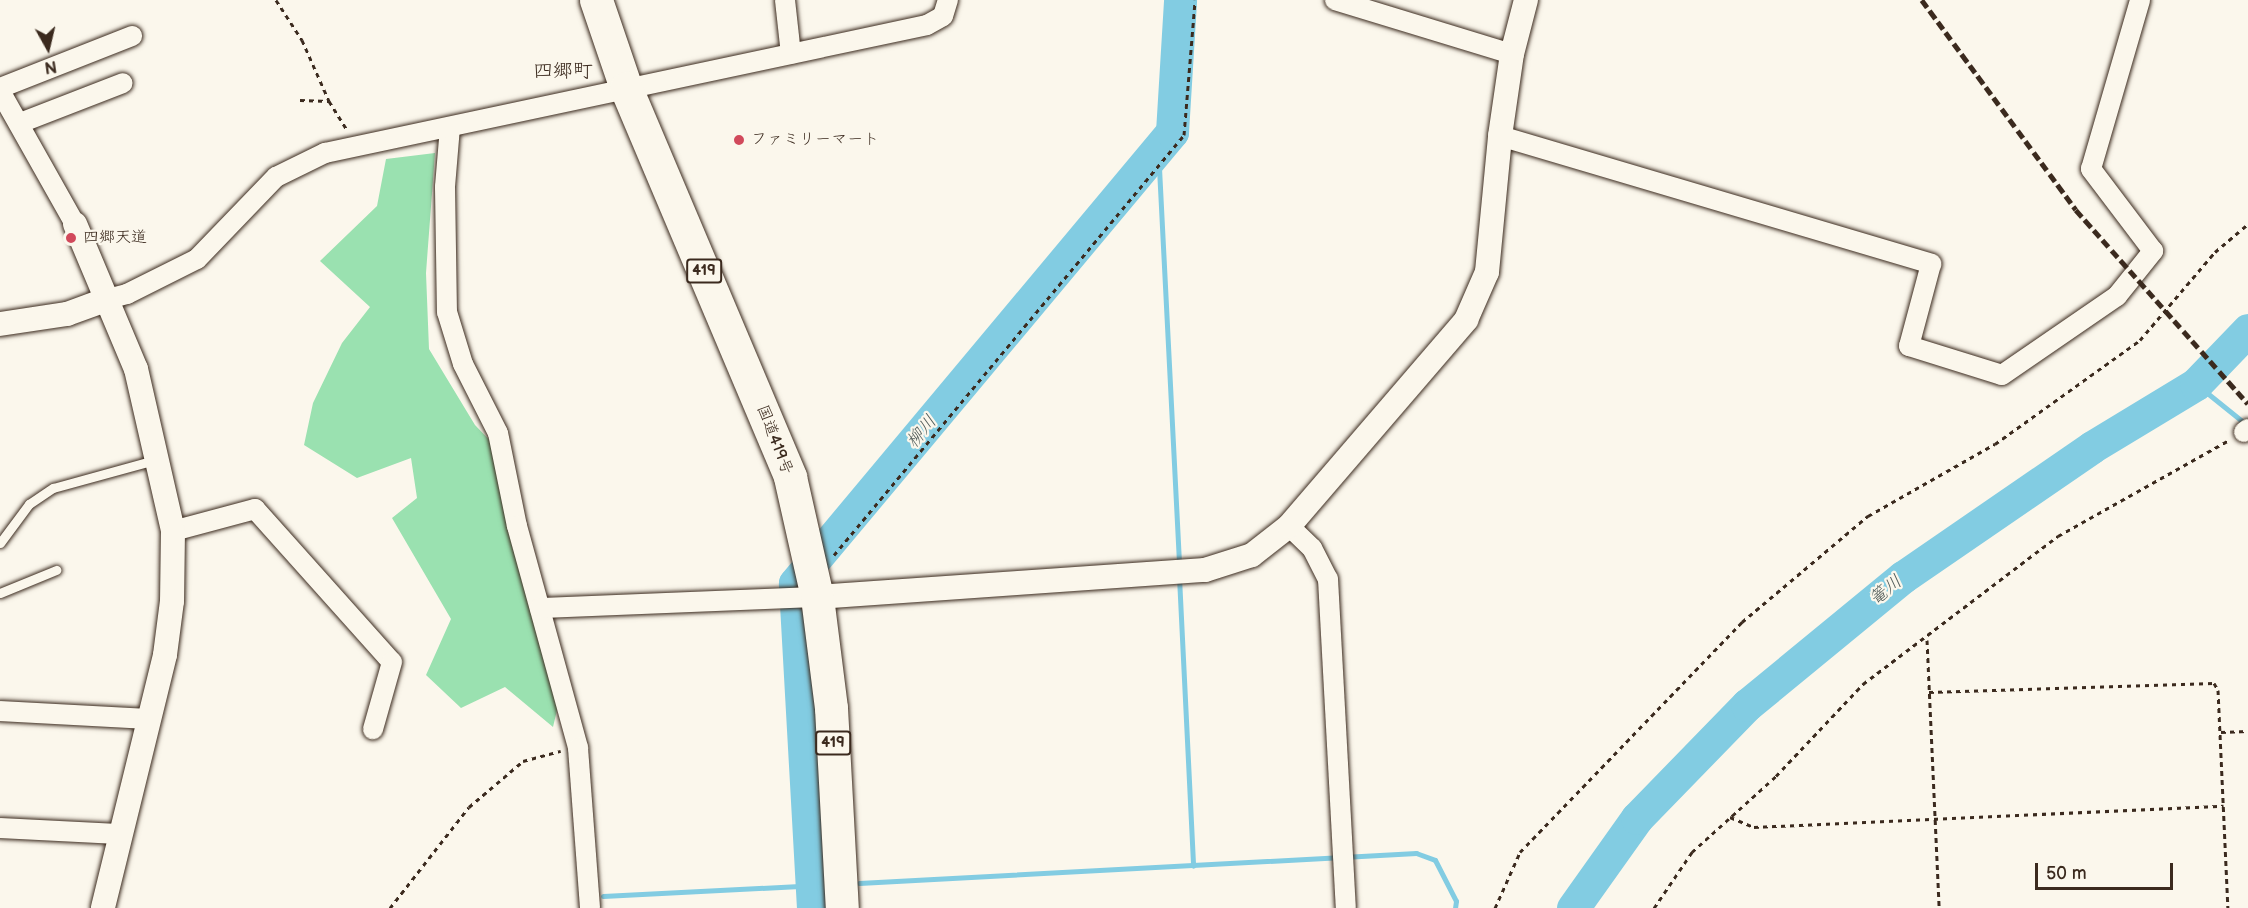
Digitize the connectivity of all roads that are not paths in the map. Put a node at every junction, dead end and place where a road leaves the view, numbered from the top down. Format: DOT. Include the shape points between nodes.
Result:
graph roads {
  1 [pos="596,0"];
  2 [pos="785,0"];
  3 [pos="948,0"];
  4 [pos="1335,0"];
  5 [pos="1526,0"];
  6 [pos="2140,0"];
  7 [pos="132,36"];
  8 [pos="791,54"];
  9 [pos="1512,54"];
  10 [pos="123,83"];
  11 [pos="626,88"];
  12 [pos="0,89"];
  13 [pos="20,123"];
  14 [pos="450,127"];
  15 [pos="1500,136"];
  16 [pos="75,224"];
  17 [pos="108,299"];
  18 [pos="0,324"];
  19 [pos="157,460"];
  20 [pos="1289,526"];
  21 [pos="173,531"];
  22 [pos="0,543"];
  23 [pos="56,570"];
  24 [pos="815,588"];
  25 [pos="0,593"];
  26 [pos="540,608"];
  27 [pos="0,711"];
  28 [pos="148,718"];
  29 [pos="373,729"];
  30 [pos="0,828"];
  31 [pos="118,834"];
  32 [pos="103,908"];
  33 [pos="590,908"];
  34 [pos="842,908"];
  35 [pos="1346,908"];
  1 -- 11 [label="highway, 国道419号 / 419"];
  2 -- 8 [label="street"];
  3 -- 8 [label="street" via="943,16 927,25"];
  4 -- 9 [label="street"];
  5 -- 9 [label="street"];
  6 -- 15 [label="street" via="2091,169 2153,251 2117,296 2002,375 1909,346 1931,264"];
  7 -- 12 [label="street"];
  8 -- 11 [label="street"];
  9 -- 15 [label="street"];
  10 -- 13 [label="street"];
  11 -- 14 [label="street"];
  11 -- 24 [label="highway, 国道419号 / 419" via="789,477"];
  12 -- 13 [label="street"];
  13 -- 16 [label="street"];
  14 -- 17 [label="street" via="353,146 298,164 276,177 197,260 127,294"];
  14 -- 26 [label="street" via="445,187 447,312 463,364 498,433 517,526"];
  15 -- 20 [label="street" via="1486,272 1466,320"];
  16 -- 17 [label="street"];
  17 -- 18 [label="street" via="67,314"];
  17 -- 19 [label="street" via="136,369"];
  19 -- 21 [label="street"];
  19 -- 22 [label="lane" via="53,488 29,504"];
  20 -- 24 [label="street" via="1252,555 1205,570"];
  20 -- 35 [label="street" via="1312,548 1328,579"];
  21 -- 28 [label="street" via="166,645"];
  21 -- 29 [label="street" via="255,509 392,662"];
  23 -- 25 [label="lane"];
  24 -- 26 [label="street" via="785,599"];
  24 -- 34 [label="highway, 国道419号 / 419" via="831,708"];
  26 -- 33 [label="street" via="578,748"];
  27 -- 28 [label="street"];
  28 -- 31 [label="street"];
  30 -- 31 [label="street"];
  31 -- 32 [label="street"];
}
